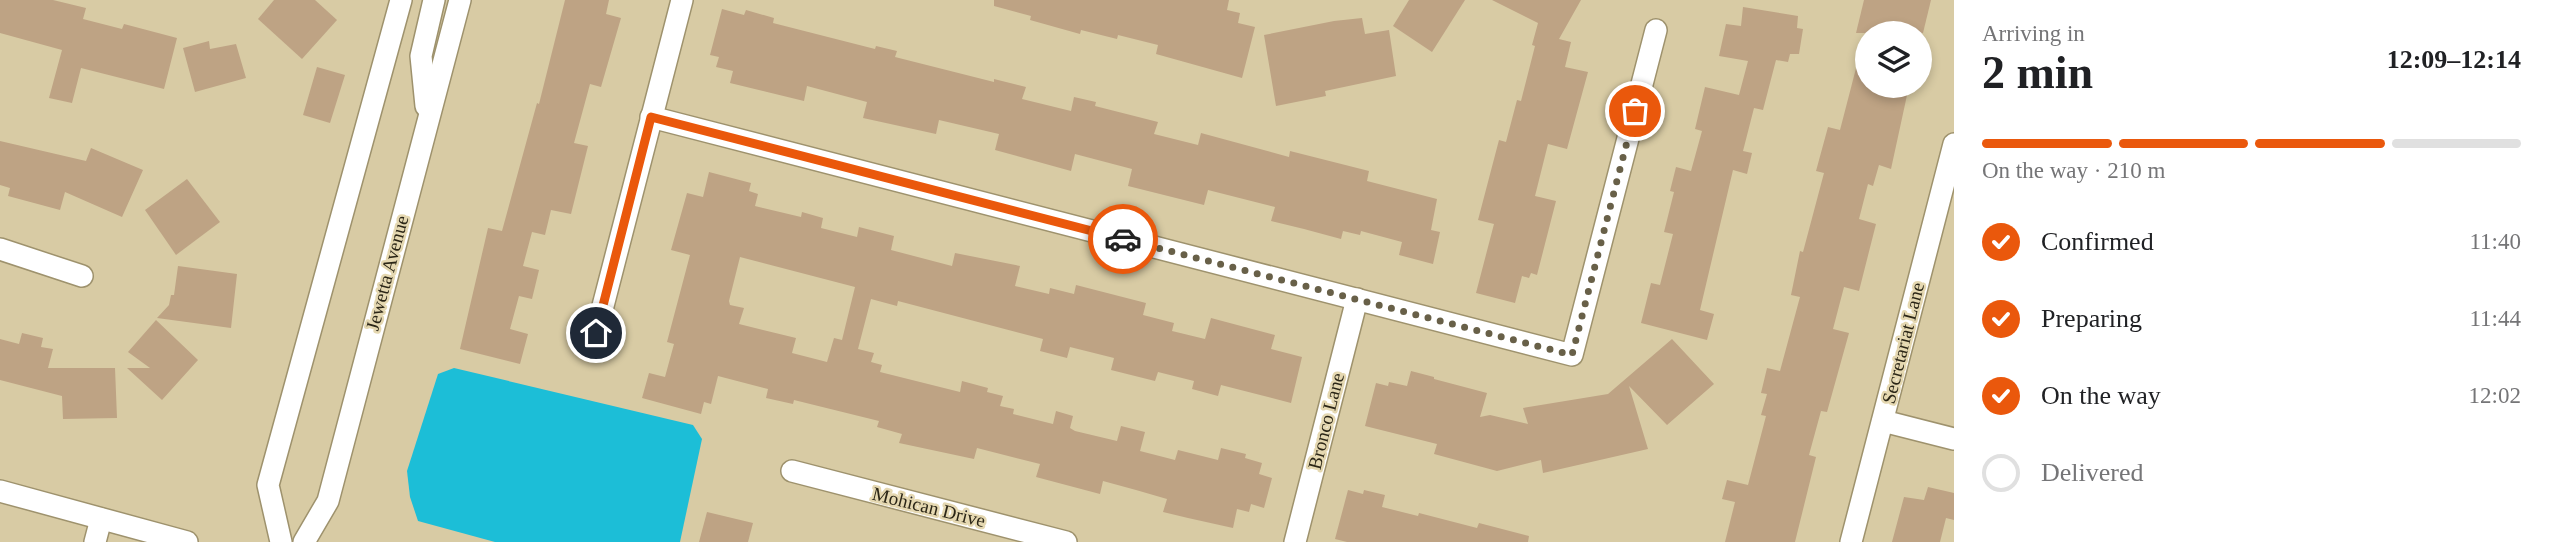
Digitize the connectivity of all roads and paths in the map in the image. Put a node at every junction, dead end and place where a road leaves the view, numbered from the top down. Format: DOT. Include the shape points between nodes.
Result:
graph roads {
  1 [pos="401,0"];
  2 [pos="434,0"];
  3 [pos="460,0"];
  4 [pos="682,0"];
  5 [pos="1656,30"];
  6 [pos="651,117"];
  7 [pos="428,119"];
  8 [pos="1954,144"];
  9 [pos="0,249"];
  10 [pos="82,276"];
  11 [pos="1357,299"];
  12 [pos="596,333"];
  13 [pos="1882,421"];
  14 [pos="1954,439"];
  15 [pos="792,471"];
  16 [pos="0,491"];
  17 [pos="101,519"];
  18 [pos="95,542"];
  19 [pos="187,542"];
  20 [pos="281,542"];
  21 [pos="304,542"];
  22 [pos="1066,542"];
  23 [pos="1295,542"];
  24 [pos="1851,542"];
  1 -- 20 [label="street" via="268,485"];
  2 -- 7 [label="street" via="421,55"];
  3 -- 7 [label="street, Jewetta Avenue"];
  4 -- 6 [label="street"];
  5 -- 11 [label="street" via="1572,355"];
  6 -- 11 [label="street"];
  6 -- 12 [label="street"];
  7 -- 21 [label="street, Jewetta Avenue" via="328,501"];
  8 -- 13 [label="street, Secretariat Lane"];
  9 -- 10 [label="street"];
  11 -- 23 [label="street, Bronco Lane"];
  13 -- 14 [label="street"];
  13 -- 24 [label="street, Secretariat Lane"];
  15 -- 22 [label="street, Mohican Drive"];
  16 -- 17 [label="street"];
  17 -- 18 [label="street"];
  17 -- 19 [label="street"];
}
